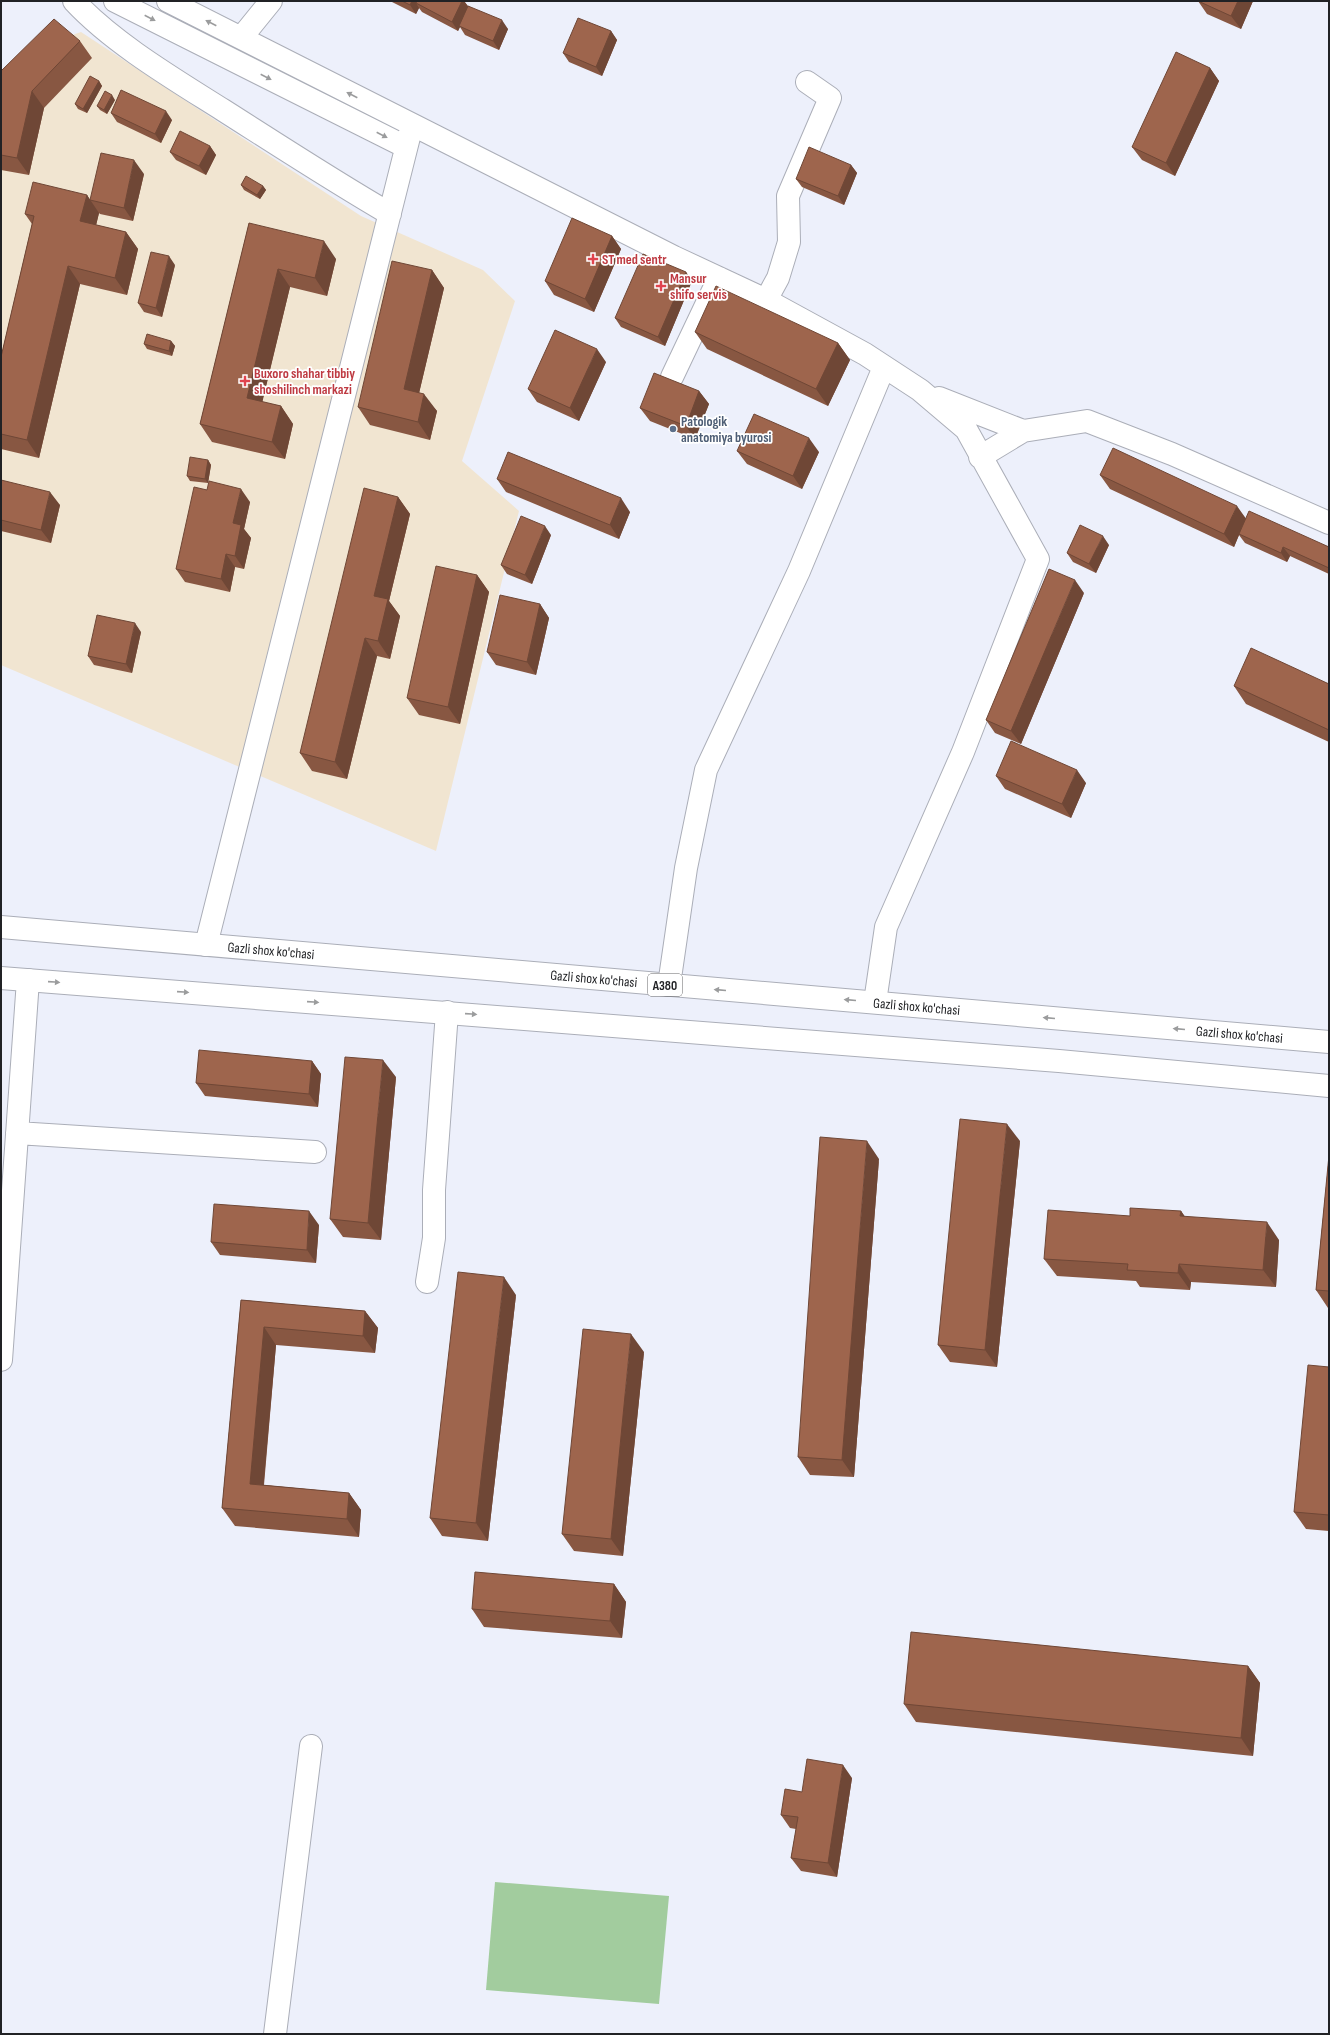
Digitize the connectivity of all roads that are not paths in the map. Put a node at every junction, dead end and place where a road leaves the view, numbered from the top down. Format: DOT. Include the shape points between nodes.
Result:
graph roads {
  1 [pos="74,1"];
  2 [pos="115,1"];
  3 [pos="168,1"];
  4 [pos="271,1"];
  5 [pos="241,38"];
  6 [pos="807,82"];
  7 [pos="412,125"];
  8 [pos="406,147"];
  9 [pos="390,214"];
  10 [pos="719,278"];
  11 [pos="766,300"];
  12 [pos="884,367"];
  13 [pos="672,377"];
  14 [pos="920,390"];
  15 [pos="1023,432"];
  16 [pos="980,457"];
  17 [pos="1329,523"];
  18 [pos="1,927"];
  19 [pos="206,945"];
  20 [pos="1,978"];
  21 [pos="28,980"];
  22 [pos="669,985"];
  23 [pos="875,1002"];
  24 [pos="447,1012"];
  25 [pos="1329,1042"];
  26 [pos="1329,1086"];
  27 [pos="17,1133"];
  28 [pos="315,1152"];
  29 [pos="427,1282"];
  30 [pos="1,1360"];
  31 [pos="311,1746"];
  32 [pos="275,2034"];
  1 -- 9 [label="main road" via="83,11 173,79"];
  2 -- 8 [label="main road, one-way"];
  5 -- 3 [label="main road, one-way"];
  4 -- 5 [label="main road"];
  7 -- 5 [label="main road, one-way"];
  6 -- 11 [label="main road" via="830,98 788,196 789,242 778,278"];
  7 -- 8 [label="main road"];
  7 -- 10 [label="main road"];
  8 -- 9 [label="main road"];
  9 -- 19 [label="main road"];
  10 -- 11 [label="main road"];
  10 -- 13 [label="main road"];
  11 -- 12 [label="main road"];
  12 -- 14 [label="main road"];
  12 -- 22 [label="main road" via="799,571 706,770 686,868"];
  14 -- 15 [label="main road"];
  14 -- 16 [label="main road" via="966,429"];
  15 -- 16 [label="main road"];
  15 -- 17 [label="main road" via="1087,421 1172,454"];
  16 -- 23 [label="main road" via="1038,559 963,752 886,927"];
  18 -- 19 [label="main road, Gazli shox ko'chasi / A380"];
  19 -- 22 [label="main road, Gazli shox ko'chasi / A380"];
  20 -- 21 [label="main road"];
  21 -- 24 [label="main road, one-way"];
  21 -- 27 [label="main road"];
  23 -- 22 [label="main road, Gazli shox ko'chasi / A380, one-way"];
  25 -- 23 [label="main road, Gazli shox ko'chasi / A380, one-way"];
  24 -- 26 [label="main road, one-way" via="1059,1061"];
  24 -- 29 [label="main road" via="434,1190 434,1238"];
  27 -- 28 [label="main road"];
  27 -- 30 [label="main road"];
  31 -- 32 [label="main road"];
}
